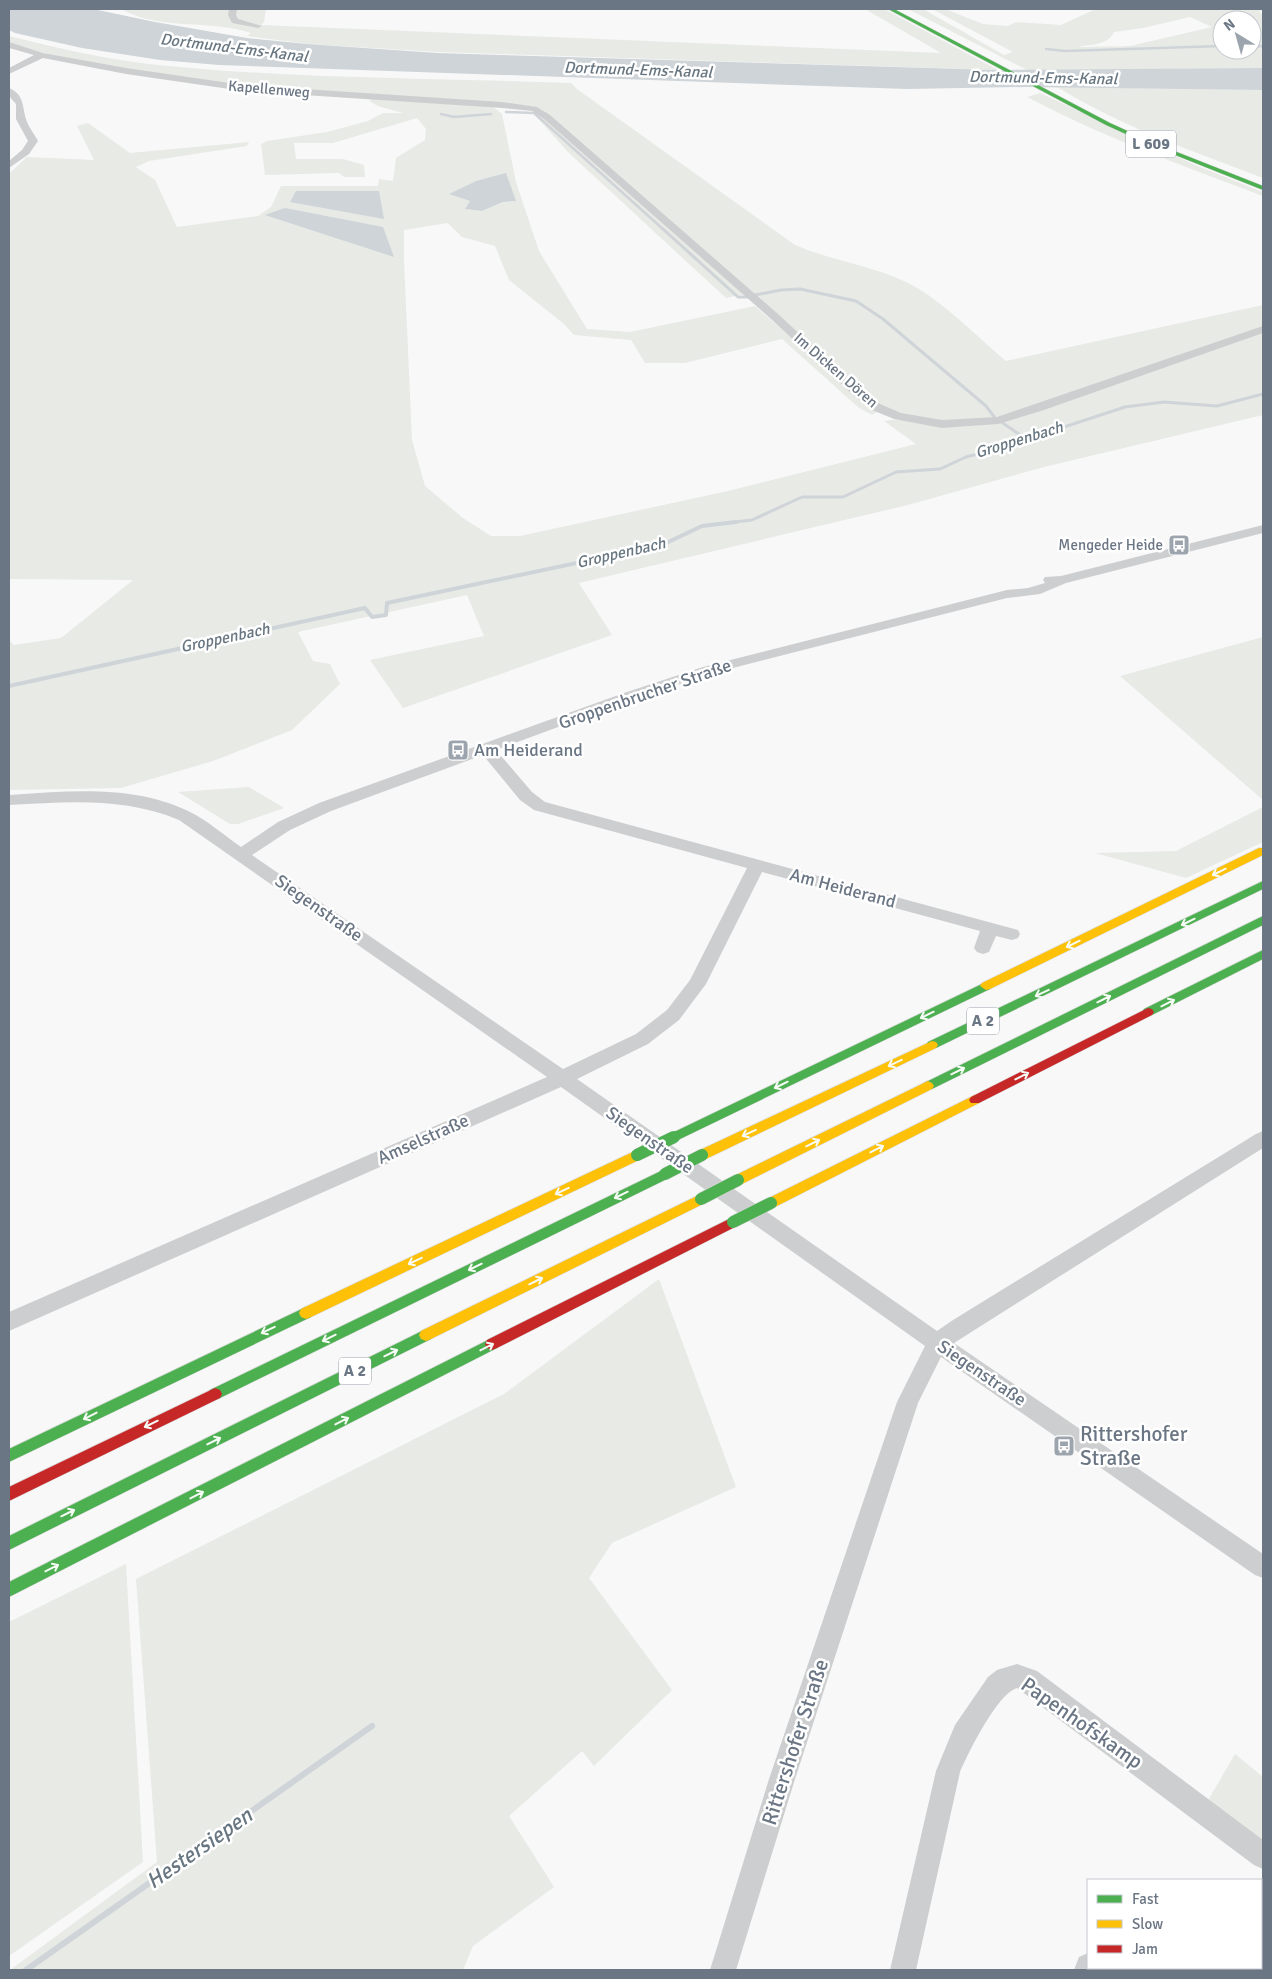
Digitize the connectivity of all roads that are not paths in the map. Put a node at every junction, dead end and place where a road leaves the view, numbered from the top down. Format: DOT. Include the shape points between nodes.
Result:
graph roads {
  1 [pos="233,9"];
  2 [pos="892,9"];
  3 [pos="258,26"];
  4 [pos="9,45"];
  5 [pos="42,55"];
  6 [pos="9,71"];
  7 [pos="9,91"];
  8 [pos="534,109"];
  9 [pos="9,165"];
  10 [pos="1263,188"];
  11 [pos="1263,329"];
  12 [pos="1263,529"];
  13 [pos="487,749"];
  14 [pos="9,800"];
  15 [pos="1263,851"];
  16 [pos="241,854"];
  17 [pos="756,865"];
  18 [pos="1263,885"];
  19 [pos="1263,920"];
  20 [pos="990,928"];
  21 [pos="1012,934"];
  22 [pos="983,948"];
  23 [pos="1263,954"];
  24 [pos="562,1078"];
  25 [pos="1263,1138"];
  26 [pos="9,1322"];
  27 [pos="937,1343"];
  28 [pos="9,1456"];
  29 [pos="9,1494"];
  30 [pos="9,1543"];
  31 [pos="1263,1567"];
  32 [pos="9,1590"];
  33 [pos="1263,1856"];
  34 [pos="723,1970"];
  35 [pos="903,1970"];
  1 -- 3 [label="street" via="235,21"];
  2 -- 10 [label="main road, L 609" via="1108,124"];
  4 -- 5 [label="street, Kapellenweg"];
  5 -- 6 [label="street"];
  5 -- 8 [label="street, Kapellenweg" via="243,88"];
  7 -- 9 [label="street" via="20,104 21,119 32,142 24,154"];
  8 -- 11 [label="street, Im Dicken Dören" via="547,117 857,393 876,408 898,416 942,424 998,420"];
  12 -- 13 [label="street, Groppenbrucher Straße" via="1061,580 1029,593 1007,594 708,670"];
  13 -- 16 [label="street, Groppenbrucher Straße" via="300,818"];
  13 -- 17 [label="street, Am Heiderand" via="526,796 540,806"];
  14 -- 16 [label="street, Siegenstraße" via="90,796 131,798 167,807 185,816"];
  15 -- 28 [label="main road, one-way, bridge"];
  16 -- 24 [label="street, Siegenstraße"];
  17 -- 20 [label="street, Am Heiderand"];
  17 -- 24 [label="street, Amselstraße" via="697,984 673,1015 642,1039"];
  18 -- 29 [label="main road, A 2, one-way, bridge"];
  30 -- 19 [label="main road, A 2, one-way, bridge"];
  20 -- 21 [label="street, Am Heiderand"];
  20 -- 22 [label="street"];
  32 -- 23 [label="main road, one-way, bridge"];
  24 -- 26 [label="street, Amselstraße"];
  24 -- 27 [label="street, Siegenstraße"];
  25 -- 27 [label="street, Rittershofer Straße"];
  27 -- 31 [label="street, Siegenstraße"];
  27 -- 34 [label="street, Rittershofer Straße" via="908,1402 782,1779"];
  33 -- 35 [label="street, Papenhofskamp" via="1028,1680 1017,1676 1006,1679 996,1686 964,1734 948,1772"];
}
